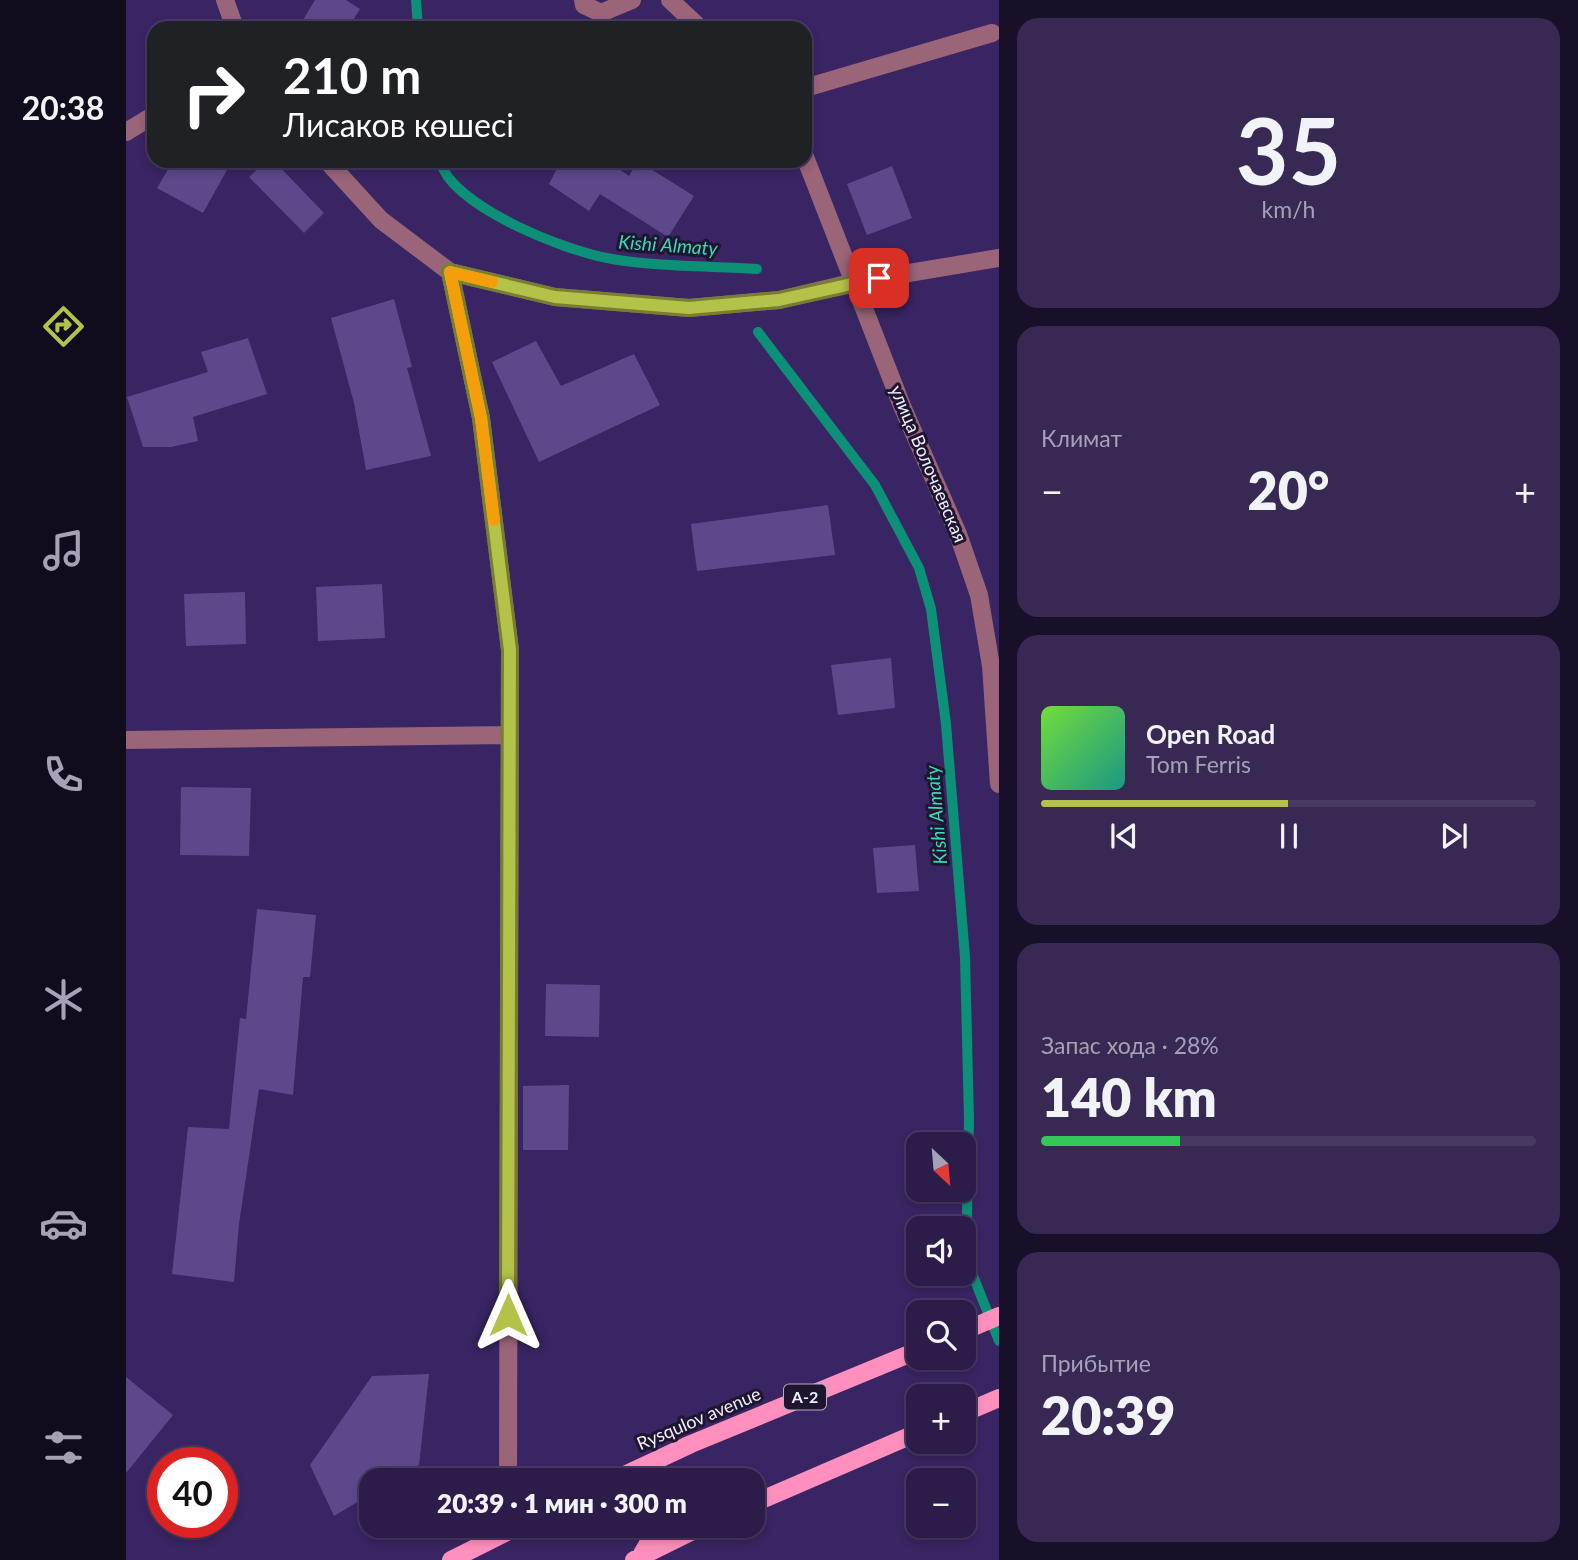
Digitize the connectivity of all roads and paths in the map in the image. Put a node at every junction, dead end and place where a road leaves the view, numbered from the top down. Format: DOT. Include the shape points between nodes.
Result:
graph roads {
  1 [pos="225,0"];
  2 [pos="583,0"];
  3 [pos="632,0"];
  4 [pos="670,0"];
  5 [pos="232,21"];
  6 [pos="692,21"];
  7 [pos="992,33"];
  8 [pos="812,86"];
  9 [pos="147,119"];
  10 [pos="126,132"];
  11 [pos="333,168"];
  12 [pos="809,168"];
  13 [pos="999,258"];
  14 [pos="450,272"];
  15 [pos="855,282"];
  16 [pos="509,735"];
  17 [pos="126,740"];
  18 [pos="999,784"];
  19 [pos="999,1316"];
  20 [pos="976,1326"];
  21 [pos="906,1355"];
  22 [pos="999,1398"];
  23 [pos="976,1408"];
  24 [pos="906,1438"];
  25 [pos="508,1468"];
  26 [pos="640,1468"];
  27 [pos="765,1498"];
  28 [pos="493,1538"];
  29 [pos="654,1538"];
  30 [pos="678,1538"];
  31 [pos="637,1558"];
  32 [pos="451,1560"];
  1 -- 5 [label="street"];
  2 -- 3 [label="street" via="601,13"];
  4 -- 6 [label="street"];
  7 -- 8 [label="street"];
  9 -- 10 [label="street"];
  11 -- 14 [label="street" via="380,219"];
  12 -- 15 [label="street, улица Волочаевская"];
  13 -- 15 [label="street"];
  14 -- 15 [label="street" via="555,297 689,308 779,300"];
  14 -- 16 [label="street" via="481,418 510,650"];
  15 -- 18 [label="street, улица Волочаевская" via="979,595 991,666"];
  16 -- 17 [label="street"];
  16 -- 25 [label="street"];
  19 -- 20 [label="main road"];
  21 -- 26 [label="main road, Rysqulov avenue / A-2"];
  22 -- 23 [label="main road"];
  24 -- 27 [label="main road"];
  28 -- 32 [label="main road"];
  29 -- 31 [label="main road"];
  30 -- 31 [label="main road"];
}
